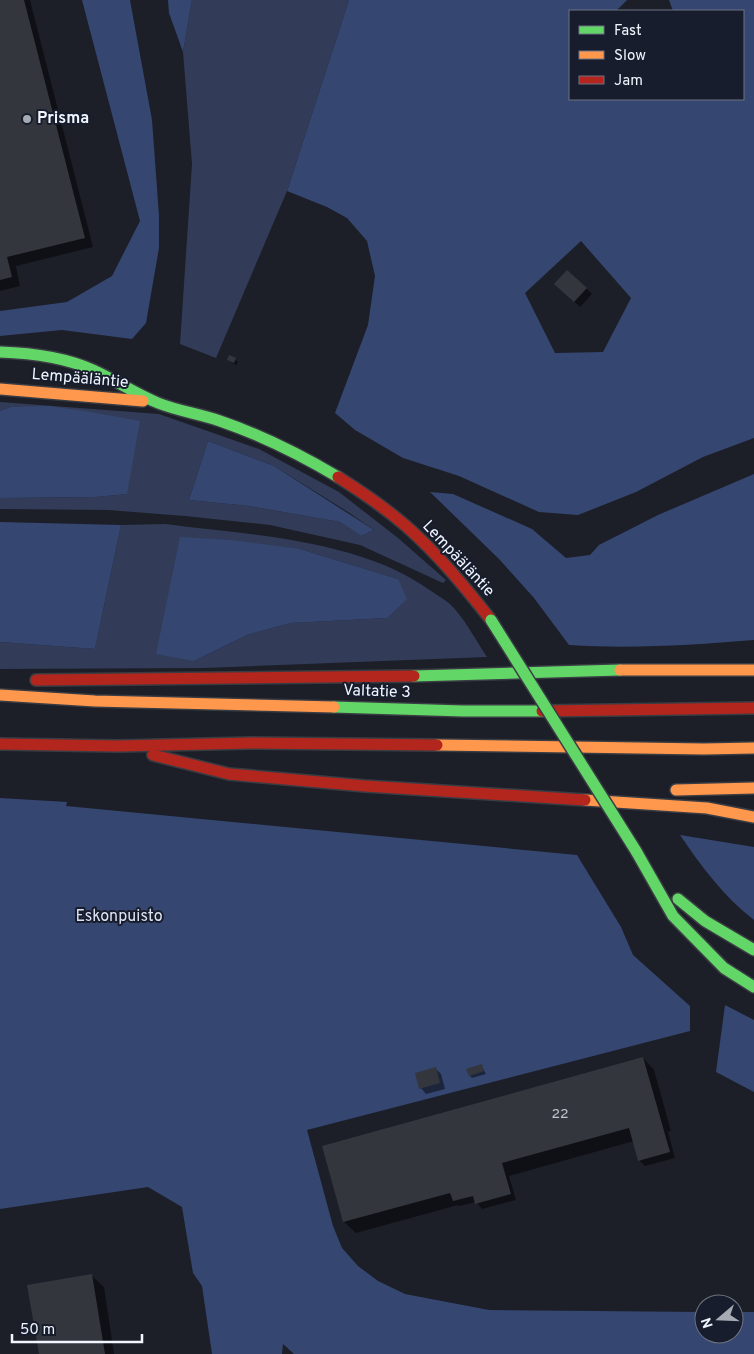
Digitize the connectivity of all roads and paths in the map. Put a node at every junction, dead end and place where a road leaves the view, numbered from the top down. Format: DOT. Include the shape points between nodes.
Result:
graph roads {
  1 [pos="0,352"];
  2 [pos="0,390"];
  3 [pos="156,402"];
  4 [pos="711,658"];
  5 [pos="593,670"];
  6 [pos="754,670"];
  7 [pos="21,680"];
  8 [pos="0,695"];
  9 [pos="754,708"];
  10 [pos="0,744"];
  11 [pos="118,746"];
  12 [pos="754,748"];
  13 [pos="754,788"];
  14 [pos="666,790"];
  15 [pos="627,791"];
  16 [pos="509,794"];
  17 [pos="754,818"];
  18 [pos="636,851"];
  19 [pos="754,950"];
  20 [pos="754,988"];
  1 -- 3 [label="main road, Lempääläntie" via="41,354 80,364"];
  2 -- 3 [label="main road, Lempääläntie"];
  3 -- 18 [label="main road, Lempääläntie, bridge" via="227,424 277,445 361,492 423,543 491,620"];
  4 -- 5 [label="main road"];
  5 -- 6 [label="main road"];
  5 -- 7 [label="main road" via="420,676"];
  8 -- 9 [label="main road, Valtatie 3" via="464,711"];
  10 -- 11 [label="main road"];
  11 -- 12 [label="main road" via="251,743"];
  11 -- 16 [label="main road" via="229,774"];
  13 -- 14 [label="main road"];
  15 -- 16 [label="main road"];
  16 -- 17 [label="main road" via="707,808"];
  18 -- 19 [label="main road, Lempääläntie" via="693,914"];
  18 -- 20 [label="main road, Lempääläntie" via="673,916 724,968"];
}
